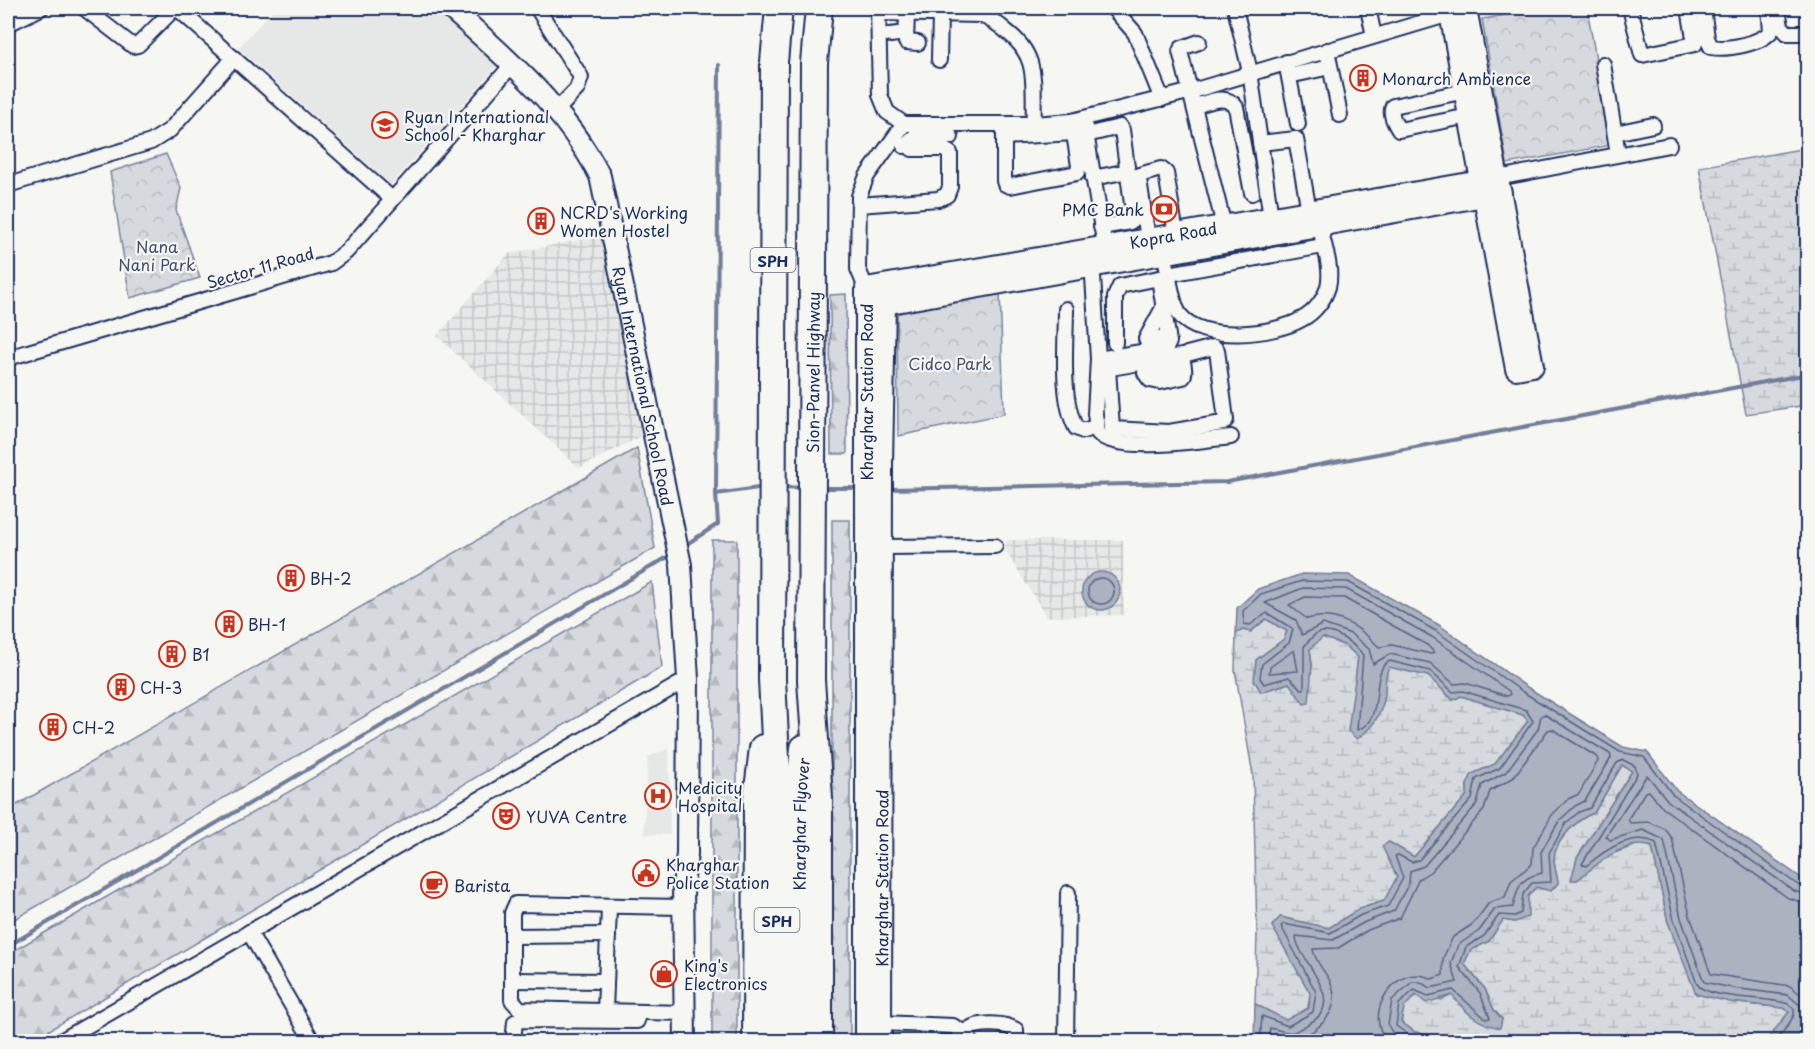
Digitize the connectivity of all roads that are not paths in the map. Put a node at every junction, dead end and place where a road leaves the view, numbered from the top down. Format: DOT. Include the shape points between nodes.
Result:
graph roads {
  1 [pos="41,8"];
  2 [pos="84,8"];
  3 [pos="176,8"];
  4 [pos="450,8"];
  5 [pos="537,8"];
  6 [pos="768,8"];
  7 [pos="779,8"];
  8 [pos="809,8"];
  9 [pos="819,8"];
  10 [pos="1113,8"];
  11 [pos="1235,8"];
  12 [pos="1368,8"];
  13 [pos="1630,8"];
  14 [pos="1689,8"];
  15 [pos="1703,8"];
  16 [pos="1769,8"];
  17 [pos="1778,8"];
  18 [pos="1463,9"];
  19 [pos="878,10"];
  20 [pos="993,13"];
  21 [pos="907,14"];
  22 [pos="940,15"];
  23 [pos="8,24"];
  24 [pos="1368,27"];
  25 [pos="906,33"];
  26 [pos="1808,33"];
  27 [pos="890,34"];
  28 [pos="1199,42"];
  29 [pos="918,43"];
  30 [pos="1327,50"];
  31 [pos="234,58"];
  32 [pos="939,60"];
  33 [pos="1286,62"];
  34 [pos="774,63"];
  35 [pos="814,63"];
  36 [pos="513,64"];
  37 [pos="1603,64"];
  38 [pos="1330,67"];
  39 [pos="1250,72"];
  40 [pos="1298,74"];
  41 [pos="1192,91"];
  42 [pos="1466,91"];
  43 [pos="1162,99"];
  44 [pos="1195,106"];
  45 [pos="556,111"];
  46 [pos="1340,115"];
  47 [pos="1469,116"];
  48 [pos="904,124"];
  49 [pos="1034,124"];
  50 [pos="1298,124"];
  51 [pos="1653,125"];
  52 [pos="1079,127"];
  53 [pos="1004,130"];
  54 [pos="1615,133"];
  55 [pos="951,136"];
  56 [pos="1260,143"];
  57 [pos="1668,145"];
  58 [pos="1618,154"];
  59 [pos="1128,171"];
  60 [pos="1094,178"];
  61 [pos="8,185"];
  62 [pos="1491,187"];
  63 [pos="1252,193"];
  64 [pos="392,199"];
  65 [pos="859,205"];
  66 [pos="1314,218"];
  67 [pos="1272,225"];
  68 [pos="1101,226"];
  69 [pos="1224,226"];
  70 [pos="1176,234"];
  71 [pos="1148,239"];
  72 [pos="1323,246"];
  73 [pos="1164,252"];
  74 [pos="1099,255"];
  75 [pos="1169,274"];
  76 [pos="866,288"];
  77 [pos="885,304"];
  78 [pos="1164,306"];
  79 [pos="1066,309"];
  80 [pos="1168,336"];
  81 [pos="1116,343"];
  82 [pos="8,358"];
  83 [pos="1101,366"];
  84 [pos="1095,427"];
  85 [pos="1231,437"];
  86 [pos="874,464"];
  87 [pos="874,513"];
  88 [pos="995,546"];
  89 [pos="884,547"];
  90 [pos="874,596"];
  91 [pos="688,679"];
  92 [pos="772,680"];
  93 [pos="811,680"];
  94 [pos="873,866"];
  95 [pos="1068,893"];
  96 [pos="683,907"];
  97 [pos="609,908"];
  98 [pos="249,932"];
  99 [pos="608,935"];
  100 [pos="512,936"];
  101 [pos="512,980"];
  102 [pos="606,981"];
  103 [pos="605,1011"];
  104 [pos="685,1016"];
  105 [pos="881,1032"];
  106 [pos="59,1041"];
  107 [pos="313,1041"];
  108 [pos="513,1041"];
  109 [pos="685,1041"];
  110 [pos="756,1041"];
  111 [pos="777,1041"];
  112 [pos="798,1041"];
  113 [pos="819,1041"];
  114 [pos="866,1041"];
  115 [pos="961,1041"];
  116 [pos="968,1041"];
  117 [pos="1016,1041"];
  118 [pos="1066,1041"];
  1 -- 23 [label="street"];
  2 -- 3 [label="street" via="133,46"];
  3 -- 31 [label="street"];
  4 -- 36 [label="street, Ryan International School Road"];
  5 -- 45 [label="street" via="581,76 577,89"];
  6 -- 34 [label="highway"];
  7 -- 34 [label="highway, SPH"];
  8 -- 35 [label="highway, SPH"];
  9 -- 35 [label="highway"];
  10 -- 43 [label="street" via="1135,33"];
  11 -- 39 [label="street"];
  12 -- 24 [label="street"];
  13 -- 14 [label="street" via="1642,55 1695,44"];
  15 -- 16 [label="street" via="1707,38 1711,46 1719,48 1763,40 1771,31"];
  17 -- 26 [label="street" via="1781,26 1787,33"];
  18 -- 24 [label="street"];
  18 -- 42 [label="street"];
  18 -- 62 [label="street"];
  19 -- 21 [label="street"];
  19 -- 48 [label="street" via="880,95 887,112"];
  20 -- 22 [label="street"];
  20 -- 49 [label="street" via="1022,43 1031,59"];
  21 -- 22 [label="street"];
  21 -- 25 [label="street"];
  22 -- 32 [label="street"];
  24 -- 30 [label="street"];
  25 -- 27 [label="street"];
  25 -- 29 [label="street" via="907,43"];
  28 -- 41 [label="street" via="1180,51"];
  30 -- 33 [label="street"];
  30 -- 38 [label="street"];
  31 -- 61 [label="street" via="170,130 151,142"];
  31 -- 64 [label="street"];
  33 -- 39 [label="street"];
  33 -- 50 [label="street"];
  34 -- 92 [label="highway, SPH"];
  35 -- 93 [label="highway, Sion-Panvel Highway / SPH"];
  36 -- 45 [label="street, Ryan International School Road"];
  36 -- 64 [label="street, Sector 11 Road"];
  37 -- 54 [label="street"];
  38 -- 40 [label="street"];
  38 -- 46 [label="street"];
  39 -- 41 [label="street"];
  39 -- 56 [label="street"];
  41 -- 43 [label="street"];
  41 -- 44 [label="street"];
  42 -- 47 [label="street"];
  42 -- 47 [label="street" via="1393,106 1392,110 1400,130"];
  43 -- 52 [label="street"];
  44 -- 63 [label="street" via="1223,99 1236,107"];
  44 -- 69 [label="street"];
  45 -- 91 [label="street, Ryan International School Road" via="586,149 600,176 681,565"];
  47 -- 62 [label="street"];
  48 -- 55 [label="street"];
  48 -- 65 [label="street" via="867,176"];
  49 -- 52 [label="street"];
  49 -- 53 [label="street"];
  51 -- 54 [label="street"];
  52 -- 53 [label="street"];
  52 -- 53 [label="street" via="1077,173 1010,186 1005,184"];
  52 -- 59 [label="street" via="1121,128"];
  52 -- 60 [label="street"];
  53 -- 55 [label="street"];
  54 -- 58 [label="street"];
  55 -- 65 [label="street" via="914,137 908,148 944,149 950,153 947,195"];
  56 -- 66 [label="street" via="1296,139"];
  56 -- 67 [label="street"];
  57 -- 58 [label="street"];
  58 -- 62 [label="street" via="1520,173"];
  59 -- 60 [label="street"];
  59 -- 68 [label="street" via="1134,219"];
  60 -- 68 [label="street"];
  62 -- 62 [label="street" via="1533,366 1516,369"];
  62 -- 66 [label="street, Kopra Road"];
  64 -- 82 [label="street, Sector 11 Road" via="346,252 331,263"];
  65 -- 76 [label="street" via="858,268"];
  66 -- 67 [label="street, Kopra Road"];
  66 -- 72 [label="street"];
  67 -- 69 [label="street, Kopra Road"];
  67 -- 73 [label="street, Kopra Road"];
  68 -- 74 [label="street"];
  69 -- 70 [label="street, Kopra Road"];
  70 -- 71 [label="street, Kopra Road"];
  70 -- 71 [label="street" via="1166,173 1161,169 1139,175 1138,179"];
  71 -- 74 [label="street, Kopra Road"];
  72 -- 75 [label="street"];
  72 -- 75 [label="street" via="1330,274 1326,294 1310,314 1287,326 1226,334 1193,325 1178,312"];
  73 -- 74 [label="street, Kopra Road"];
  73 -- 75 [label="street"];
  74 -- 76 [label="street, Kopra Road"];
  74 -- 77 [label="street, Kopra Road"];
  74 -- 83 [label="street"];
  76 -- 77 [label="street, Kharghar Station Road"];
  76 -- 86 [label="street, Kharghar Station Road"];
  77 -- 86 [label="street, Kharghar Station Road"];
  78 -- 80 [label="street"];
  78 -- 80 [label="street" via="1146,339"];
  78 -- 81 [label="street" via="1157,277 1120,286 1115,297"];
  79 -- 84 [label="street" via="1071,419 1083,431"];
  80 -- 83 [label="street" via="1168,345 1163,350"];
  83 -- 83 [label="street" via="1178,355 1185,359 1214,347 1218,350 1226,420 1169,432 1112,429"];
  83 -- 84 [label="street"];
  84 -- 85 [label="street" via="1109,441 1160,444"];
  86 -- 87 [label="street, Kharghar Station Road"];
  87 -- 89 [label="street, Kharghar Station Road"];
  87 -- 90 [label="street, Kharghar Station Road"];
  88 -- 89 [label="street"];
  89 -- 90 [label="street, Kharghar Station Road"];
  90 -- 94 [label="street, Kharghar Station Road"];
  91 -- 96 [label="street, Ryan International School Road"];
  91 -- 98 [label="street"];
  92 -- 110 [label="highway" via="757,798"];
  92 -- 111 [label="highway, Kharghar Flyover / SPH" via="778,798"];
  93 -- 112 [label="highway, Kharghar Flyover / SPH" via="799,798"];
  93 -- 113 [label="highway" via="819,798"];
  94 -- 105 [label="street, Kharghar Station Road"];
  94 -- 114 [label="street, Kharghar Station Road"];
  95 -- 118 [label="street"];
  96 -- 97 [label="street"];
  96 -- 104 [label="street, Ryan International School Road"];
  97 -- 99 [label="street"];
  97 -- 100 [label="street" via="516,904"];
  98 -- 106 [label="street"];
  98 -- 107 [label="street"];
  99 -- 100 [label="street"];
  99 -- 102 [label="street"];
  100 -- 101 [label="street"];
  101 -- 102 [label="street"];
  101 -- 103 [label="street" via="512,1000 520,1009"];
  102 -- 103 [label="street"];
  103 -- 104 [label="street"];
  104 -- 108 [label="street" via="520,1020 513,1028"];
  104 -- 109 [label="street, Ryan International School Road"];
  105 -- 115 [label="street" via="953,1026 960,1030"];
  116 -- 117 [label="street" via="969,1029 974,1025 1012,1027 1016,1030"];
}
